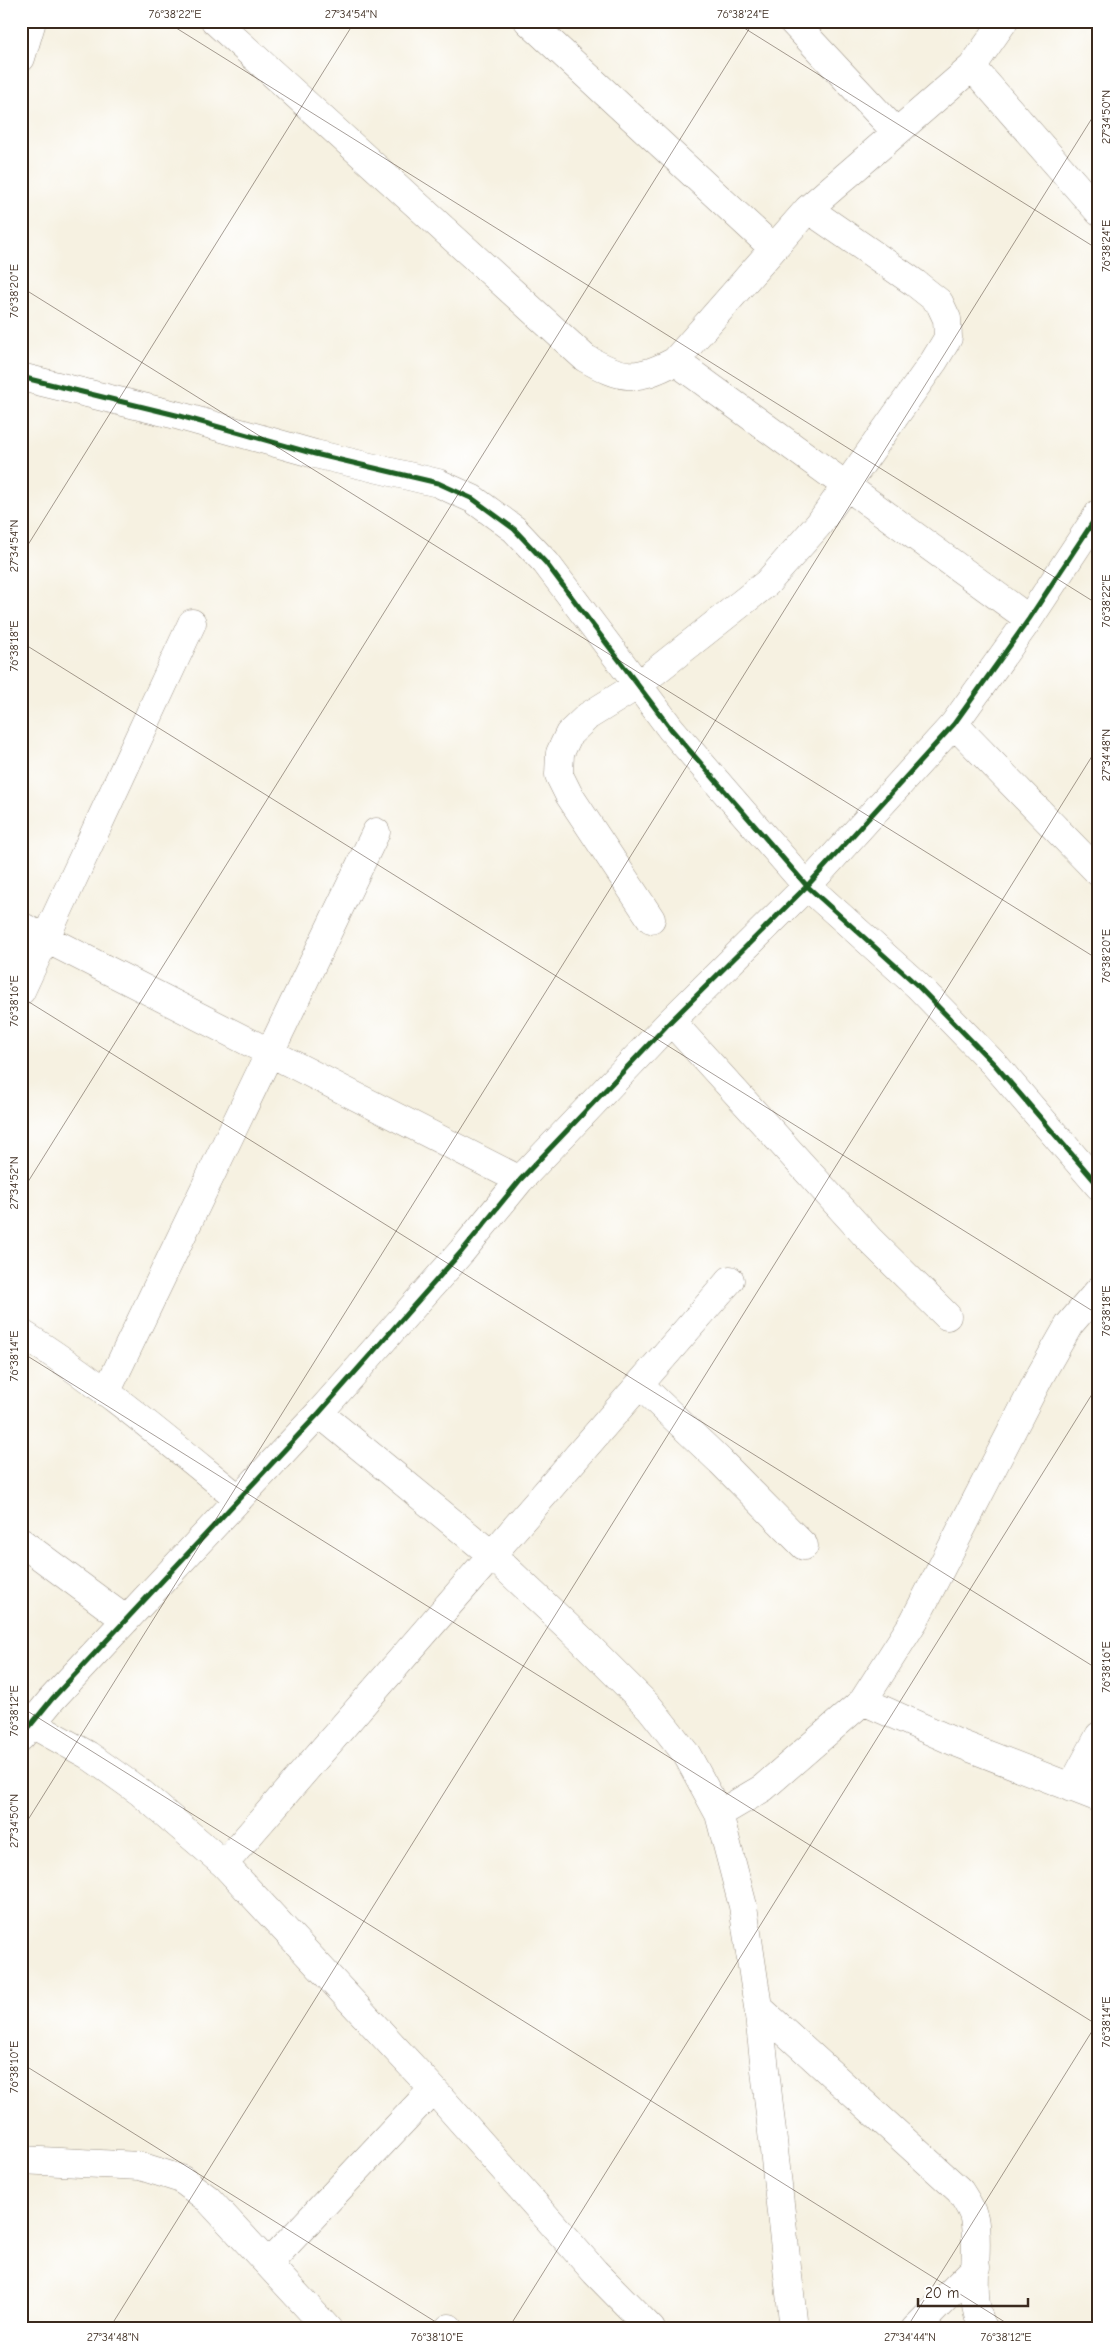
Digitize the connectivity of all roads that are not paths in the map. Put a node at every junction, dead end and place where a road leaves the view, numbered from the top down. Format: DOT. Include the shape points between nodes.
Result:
graph roads {
  1 [pos="32,21"];
  2 [pos="528,21"];
  3 [pos="792,21"];
  4 [pos="1004,21"];
  5 [pos="217,22"];
  6 [pos="21,58"];
  7 [pos="972,67"];
  8 [pos="896,132"];
  9 [pos="808,209"];
  10 [pos="1099,212"];
  11 [pos="773,248"];
  12 [pos="675,361"];
  13 [pos="21,377"];
  14 [pos="846,485"];
  15 [pos="1099,513"];
  16 [pos="1029,619"];
  17 [pos="192,623"];
  18 [pos="638,685"];
  19 [pos="954,724"];
  20 [pos="376,832"];
  21 [pos="1099,873"];
  22 [pos="807,886"];
  23 [pos="651,919"];
  24 [pos="21,926"];
  25 [pos="46,939"];
  26 [pos="21,991"];
  27 [pos="671,1022"];
  28 [pos="271,1052"];
  29 [pos="520,1180"];
  30 [pos="1099,1186"];
  31 [pos="730,1280"];
  32 [pos="1099,1290"];
  33 [pos="947,1316"];
  34 [pos="21,1333"];
  35 [pos="640,1385"];
  36 [pos="106,1393"];
  37 [pos="319,1413"];
  38 [pos="239,1499"];
  39 [pos="21,1542"];
  40 [pos="804,1546"];
  41 [pos="492,1556"];
  42 [pos="126,1620"];
  43 [pos="863,1701"];
  44 [pos="25,1726"];
  45 [pos="1099,1736"];
  46 [pos="1071,1788"];
  47 [pos="1099,1798"];
  48 [pos="719,1814"];
  49 [pos="224,1864"];
  50 [pos="758,2007"];
  51 [pos="433,2089"];
  52 [pos="21,2160"];
  53 [pos="268,2264"];
  54 [pos="976,2267"];
  55 [pos="328,2329"];
  56 [pos="651,2329"];
  57 [pos="794,2329"];
  58 [pos="916,2329"];
  59 [pos="984,2329"];
  1 -- 6 [label="street"];
  2 -- 11 [label="street"];
  3 -- 8 [label="street"];
  4 -- 7 [label="street"];
  5 -- 12 [label="street" via="585,358 606,370 631,377 653,373"];
  7 -- 8 [label="street"];
  7 -- 10 [label="street"];
  8 -- 9 [label="street"];
  9 -- 11 [label="street"];
  9 -- 14 [label="street" via="915,282 939,302 947,318 948,338 939,354"];
  11 -- 12 [label="street"];
  12 -- 14 [label="street"];
  13 -- 18 [label="street" via="438,483 473,499 514,529 546,563"];
  14 -- 16 [label="street"];
  14 -- 18 [label="street" via="819,524 767,583"];
  15 -- 16 [label="street"];
  16 -- 19 [label="street"];
  17 -- 25 [label="street"];
  18 -- 22 [label="street" via="671,730"];
  18 -- 23 [label="street" via="588,716 569,734 560,753 559,775"];
  19 -- 21 [label="street"];
  19 -- 22 [label="street"];
  20 -- 28 [label="street"];
  22 -- 27 [label="street"];
  22 -- 30 [label="street" via="917,985 995,1065"];
  24 -- 25 [label="street"];
  25 -- 26 [label="street"];
  25 -- 28 [label="street"];
  27 -- 29 [label="street"];
  27 -- 33 [label="street" via="868,1239"];
  28 -- 29 [label="street"];
  28 -- 36 [label="street"];
  29 -- 37 [label="street"];
  31 -- 35 [label="street"];
  32 -- 43 [label="street" via="1064,1333 914,1621"];
  34 -- 36 [label="street"];
  35 -- 40 [label="street"];
  35 -- 41 [label="street"];
  36 -- 38 [label="street"];
  37 -- 38 [label="street"];
  37 -- 41 [label="street"];
  38 -- 42 [label="street"];
  39 -- 42 [label="street"];
  41 -- 48 [label="street" via="650,1708 687,1756"];
  41 -- 49 [label="street"];
  42 -- 44 [label="street"];
  43 -- 46 [label="street"];
  43 -- 48 [label="street" via="763,1788"];
  44 -- 49 [label="street" via="88,1755 140,1792"];
  45 -- 46 [label="street"];
  46 -- 47 [label="street"];
  48 -- 50 [label="street" via="743,1906"];
  49 -- 51 [label="street"];
  50 -- 54 [label="street" via="960,2191 974,2216"];
  50 -- 57 [label="street"];
  51 -- 53 [label="street"];
  51 -- 56 [label="street" via="595,2272"];
  52 -- 53 [label="street" via="140,2166 182,2179 208,2200"];
  53 -- 55 [label="street"];
  54 -- 58 [label="street"];
  54 -- 59 [label="street" via="976,2294"];
}
